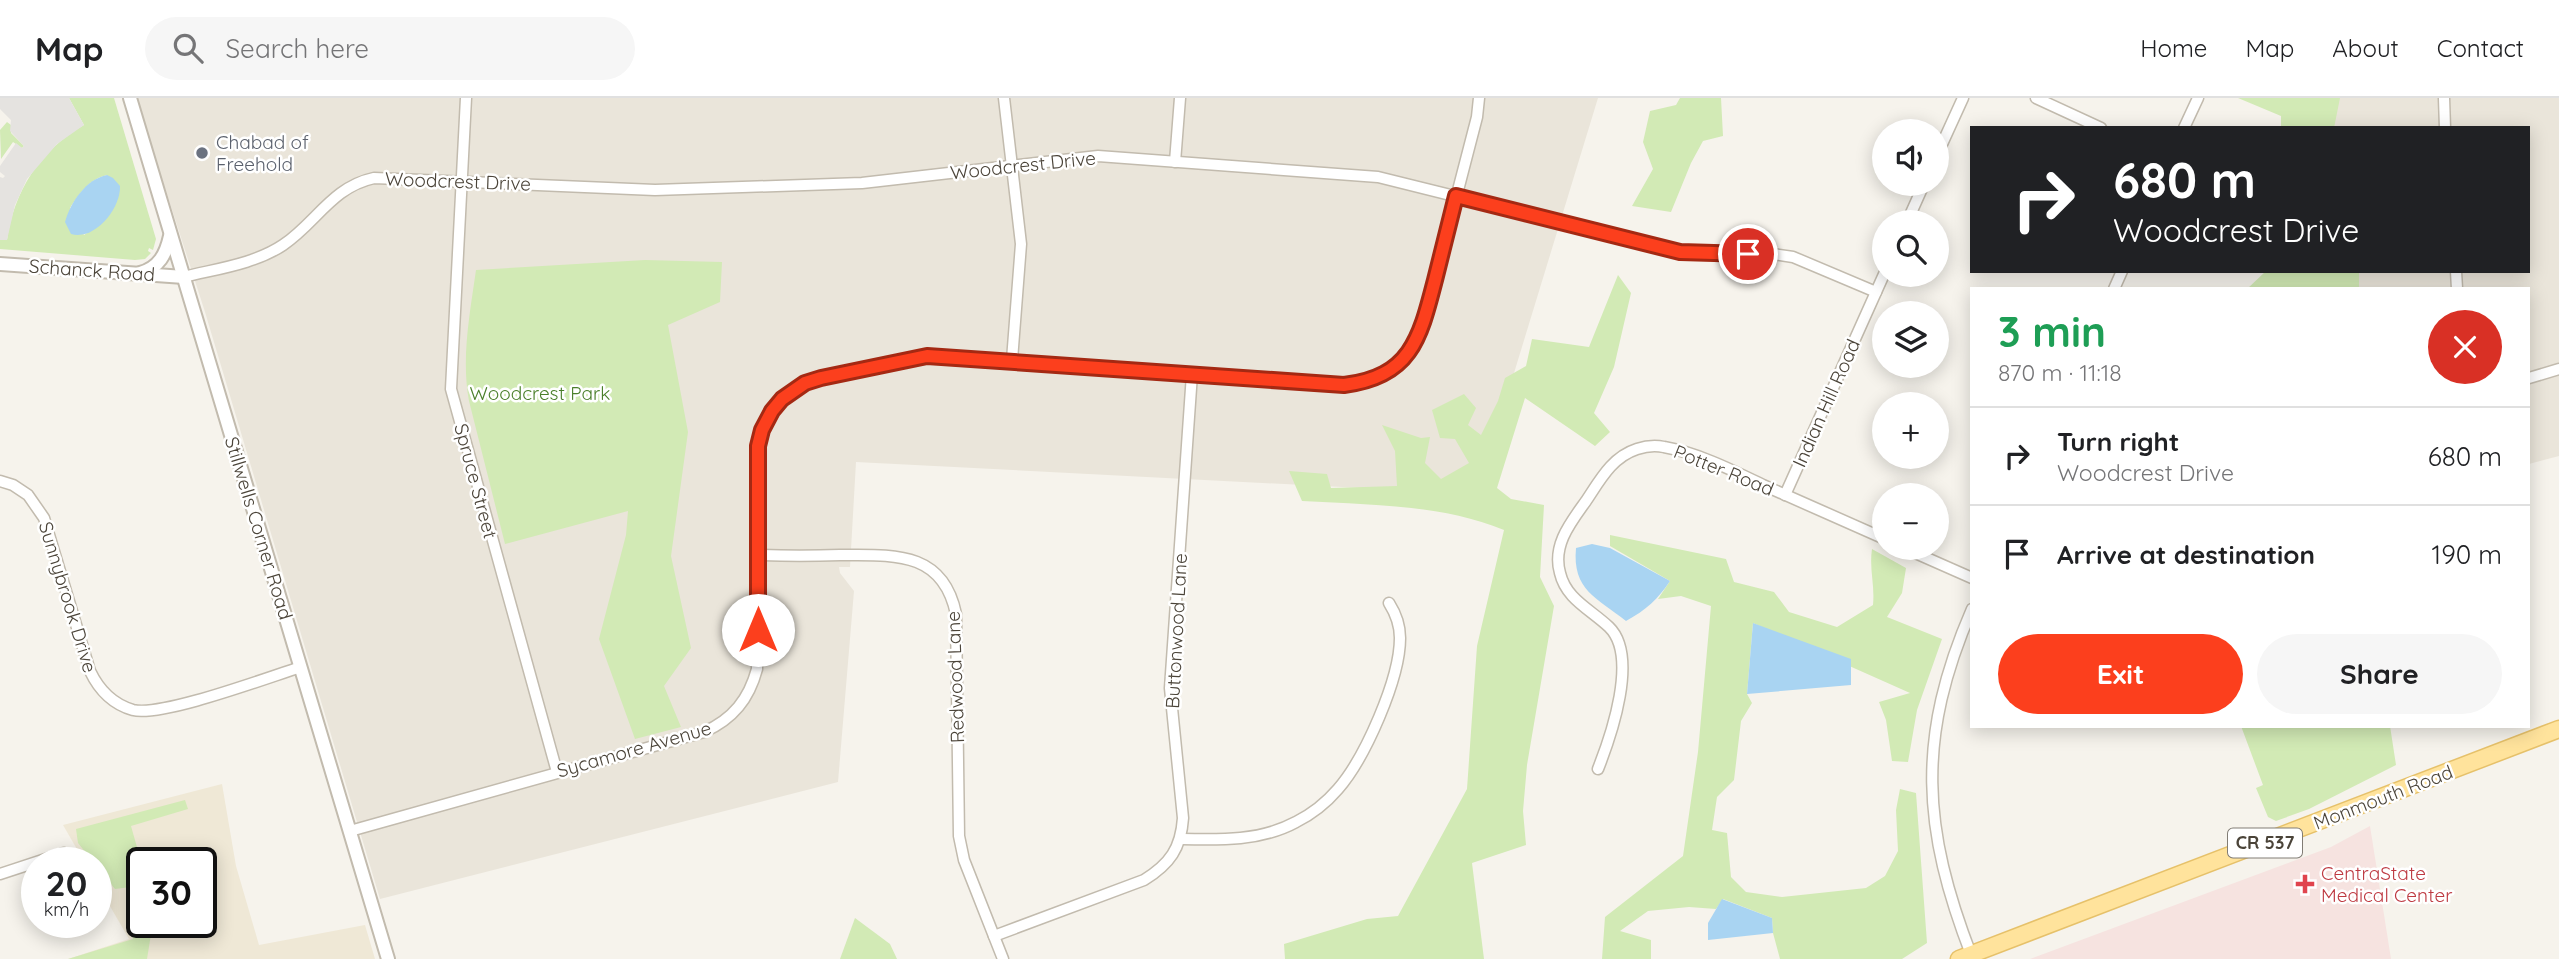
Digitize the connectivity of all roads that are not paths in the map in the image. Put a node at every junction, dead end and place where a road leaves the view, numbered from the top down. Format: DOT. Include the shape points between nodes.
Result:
graph roads {
  1 [pos="130,98"];
  2 [pos="466,98"];
  3 [pos="1004,98"];
  4 [pos="1180,98"];
  5 [pos="1479,98"];
  6 [pos="1963,98"];
  7 [pos="2036,98"];
  8 [pos="2198,98"];
  9 [pos="2444,98"];
  10 [pos="2097,126"];
  11 [pos="2186,126"];
  12 [pos="2445,126"];
  13 [pos="1949,129"];
  14 [pos="1175,162"];
  15 [pos="1012,166"];
  16 [pos="461,180"];
  17 [pos="1456,196"];
  18 [pos="170,235"];
  19 [pos="0,264"];
  20 [pos="137,274"];
  21 [pos="184,277"];
  22 [pos="1878,287"];
  23 [pos="1876,292"];
  24 [pos="1012,360"];
  25 [pos="2558,373"];
  26 [pos="1192,374"];
  27 [pos="2530,379"];
  28 [pos="0,481"];
  29 [pos="1785,495"];
  30 [pos="1872,533"];
  31 [pos="758,555"];
  32 [pos="1931,560"];
  33 [pos="1970,577"];
  34 [pos="1389,603"];
  35 [pos="1970,614"];
  36 [pos="300,667"];
  37 [pos="2559,729"];
  38 [pos="1598,769"];
  39 [pos="557,772"];
  40 [pos="350,831"];
  41 [pos="1182,839"];
  42 [pos="21,867"];
  43 [pos="0,874"];
  44 [pos="994,936"];
  45 [pos="1967,958"];
  46 [pos="388,959"];
  47 [pos="1003,959"];
  1 -- 18 [label="street, Stillwells Corner Road"];
  2 -- 16 [label="street, Spruce Street"];
  3 -- 15 [label="street"];
  4 -- 14 [label="street"];
  5 -- 17 [label="street, Sycamore Avenue"];
  6 -- 13 [label="street"];
  7 -- 10 [label="street"];
  8 -- 11 [label="street"];
  9 -- 12 [label="street"];
  14 -- 15 [label="street, Woodcrest Drive" via="1098,156"];
  14 -- 17 [label="street, Woodcrest Drive" via="1378,177"];
  15 -- 16 [label="street, Woodcrest Drive" via="862,183 669,190"];
  15 -- 24 [label="street" via="1021,244"];
  16 -- 21 [label="street, Woodcrest Drive" via="364,180 335,196 272,251"];
  16 -- 39 [label="street, Spruce Street" via="451,389"];
  17 -- 23 [label="street, Woodcrest Drive" via="1680,252 1793,257"];
  17 -- 26 [label="street, Sycamore Avenue" via="1421,332 1409,354 1390,371 1344,385"];
  18 -- 20 [label="street" via="160,262"];
  18 -- 21 [label="street, Stillwells Corner Road"];
  19 -- 20 [label="street, Schanck Road"];
  20 -- 21 [label="street, Schanck Road"];
  21 -- 36 [label="street, Stillwells Corner Road"];
  22 -- 23 [label="street, Indian Hill Road"];
  23 -- 29 [label="street, Indian Hill Road"];
  24 -- 26 [label="street, Sycamore Avenue"];
  24 -- 31 [label="street, Sycamore Avenue" via="927,356 821,378 793,390 772,411 758,446"];
  25 -- 27 [label="street"];
  26 -- 41 [label="street, Buttonwood Lane" via="1170,688"];
  28 -- 36 [label="street, Sunnybrook Drive" via="20,489 40,510 90,671 116,703 134,710 160,710"];
  29 -- 30 [label="street, Potter Road"];
  29 -- 38 [label="street, Potter Road" via="1676,450 1644,447 1613,463 1576,515 1558,549 1560,573 1570,594 1611,629 1622,655 1615,723"];
  31 -- 39 [label="street, Sycamore Avenue" via="757,669 749,692 733,714 704,732"];
  31 -- 44 [label="street, Redwood Lane" via="900,556 929,568 946,585 956,614 959,836"];
  32 -- 33 [label="street"];
  34 -- 41 [label="street" via="1400,637 1393,676 1362,755 1338,789 1305,817 1267,834"];
  35 -- 45 [label="street" via="1938,712 1931,793 1939,859"];
  36 -- 40 [label="street, Stillwells Corner Road"];
  37 -- 45 [label="main road, Monmouth Road / CR 537"];
  39 -- 40 [label="street, Sycamore Avenue"];
  40 -- 46 [label="street, Stillwells Corner Road"];
  41 -- 44 [label="street" via="1170,858 1144,880"];
  42 -- 43 [label="street"];
  44 -- 47 [label="street, Redwood Lane"];
}
